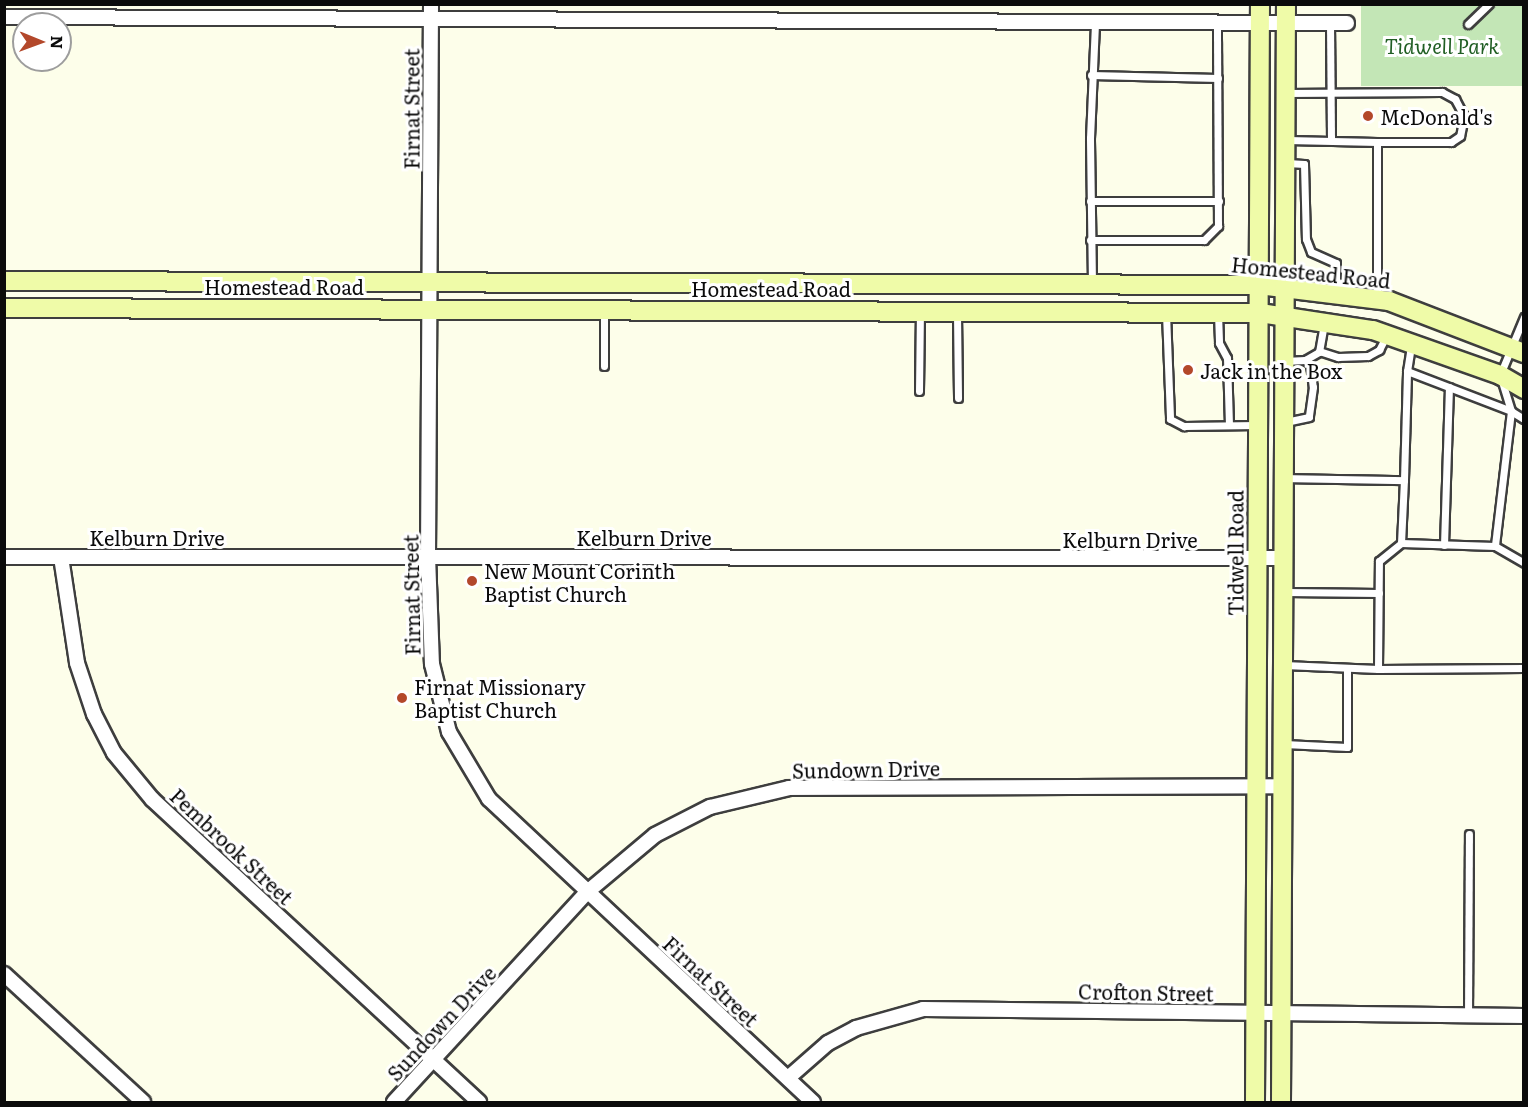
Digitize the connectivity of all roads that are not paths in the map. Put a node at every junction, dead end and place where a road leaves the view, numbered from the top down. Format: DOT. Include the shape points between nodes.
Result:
graph roads {
  1 [pos="431,4"];
  2 [pos="1286,4"];
  3 [pos="1489,4"];
  4 [pos="1260,14"];
  5 [pos="4,17"];
  6 [pos="431,19"];
  7 [pos="1095,22"];
  8 [pos="1217,23"];
  9 [pos="1286,23"];
  10 [pos="1330,23"];
  11 [pos="1347,23"];
  12 [pos="1468,24"];
  13 [pos="1091,75"];
  14 [pos="1218,78"];
  15 [pos="1285,93"];
  16 [pos="1331,93"];
  17 [pos="1284,140"];
  18 [pos="1331,140"];
  19 [pos="1377,142"];
  20 [pos="1284,163"];
  21 [pos="1284,194"];
  22 [pos="1305,195"];
  23 [pos="1090,201"];
  24 [pos="1219,201"];
  25 [pos="1090,240"];
  26 [pos="4,281"];
  27 [pos="429,281"];
  28 [pos="183,282"];
  29 [pos="824,283"];
  30 [pos="1047,284"];
  31 [pos="1092,284"];
  32 [pos="1258,285"];
  33 [pos="1283,288"];
  34 [pos="1336,295"];
  35 [pos="1377,300"];
  36 [pos="4,308"];
  37 [pos="184,308"];
  38 [pos="432,308"];
  39 [pos="604,309"];
  40 [pos="827,310"];
  41 [pos="920,311"];
  42 [pos="957,311"];
  43 [pos="1045,312"];
  44 [pos="1166,313"];
  45 [pos="1218,313"];
  46 [pos="1260,313"];
  47 [pos="1283,317"];
  48 [pos="1524,317"];
  49 [pos="1324,322"];
  50 [pos="1386,334"];
  51 [pos="1411,343"];
  52 [pos="1517,350"];
  53 [pos="1319,351"];
  54 [pos="1305,360"];
  55 [pos="1283,361"];
  56 [pos="604,366"];
  57 [pos="1407,371"];
  58 [pos="1500,375"];
  59 [pos="1449,387"];
  60 [pos="1524,389"];
  61 [pos="920,391"];
  62 [pos="958,398"];
  63 [pos="1511,411"];
  64 [pos="1524,419"];
  65 [pos="1283,422"];
  66 [pos="1229,425"];
  67 [pos="1259,425"];
  68 [pos="1283,478"];
  69 [pos="1404,480"];
  70 [pos="1401,543"];
  71 [pos="1444,545"];
  72 [pos="1495,546"];
  73 [pos="428,556"];
  74 [pos="4,557"];
  75 [pos="61,557"];
  76 [pos="1282,558"];
  77 [pos="1257,559"];
  78 [pos="1524,563"];
  79 [pos="1282,592"];
  80 [pos="1379,593"];
  81 [pos="1282,664"];
  82 [pos="1347,668"];
  83 [pos="1524,668"];
  84 [pos="1378,669"];
  85 [pos="1281,744"];
  86 [pos="1258,786"];
  87 [pos="1281,786"];
  88 [pos="1469,834"];
  89 [pos="586,893"];
  90 [pos="4,974"];
  91 [pos="1255,1013"];
  92 [pos="1281,1014"];
  93 [pos="1468,1017"];
  94 [pos="1524,1017"];
  95 [pos="434,1060"];
  96 [pos="788,1078"];
  97 [pos="143,1102"];
  98 [pos="394,1102"];
  99 [pos="479,1102"];
  100 [pos="813,1102"];
  101 [pos="1256,1102"];
  102 [pos="1281,1102"];
  1 -- 6 [label="street, Firnat Street"];
  2 -- 9 [label="main road"];
  3 -- 12 [label="lane"];
  4 -- 8 [label="street"];
  4 -- 9 [label="street"];
  4 -- 32 [label="main road, Tidwell Road"];
  5 -- 6 [label="street"];
  6 -- 7 [label="street"];
  6 -- 27 [label="street, Firnat Street"];
  7 -- 8 [label="street"];
  7 -- 13 [label="lane"];
  8 -- 14 [label="lane"];
  9 -- 10 [label="street"];
  9 -- 15 [label="main road"];
  10 -- 11 [label="street"];
  10 -- 16 [label="lane"];
  13 -- 14 [label="lane"];
  13 -- 23 [label="lane"];
  14 -- 24 [label="lane"];
  15 -- 16 [label="lane"];
  15 -- 17 [label="main road"];
  16 -- 18 [label="lane"];
  16 -- 19 [label="lane" via="1442,92 1455,99 1464,116 1460,136 1451,142"];
  17 -- 18 [label="lane"];
  17 -- 20 [label="main road"];
  18 -- 19 [label="lane"];
  19 -- 35 [label="lane"];
  20 -- 21 [label="main road"];
  20 -- 22 [label="lane" via="1304,164"];
  21 -- 22 [label="lane"];
  21 -- 33 [label="main road"];
  22 -- 34 [label="lane" via="1306,239 1311,252 1336,263"];
  23 -- 24 [label="lane"];
  23 -- 25 [label="lane"];
  24 -- 25 [label="lane" via="1218,226 1204,240"];
  25 -- 31 [label="lane"];
  26 -- 28 [label="main road, Homestead Road"];
  27 -- 28 [label="main road, Homestead Road"];
  27 -- 29 [label="main road, Homestead Road"];
  27 -- 38 [label="street, Firnat Street"];
  28 -- 37 [label="main road"];
  29 -- 30 [label="main road, Homestead Road"];
  29 -- 40 [label="main road"];
  30 -- 31 [label="main road, Homestead Road"];
  30 -- 43 [label="main road"];
  31 -- 32 [label="main road, Homestead Road"];
  32 -- 33 [label="main road, Homestead Road"];
  32 -- 46 [label="main road, Tidwell Road"];
  33 -- 34 [label="main road, Homestead Road"];
  33 -- 47 [label="main road"];
  34 -- 35 [label="main road, Homestead Road"];
  35 -- 52 [label="main road, Homestead Road"];
  36 -- 37 [label="main road, Homestead Road"];
  37 -- 38 [label="main road, Homestead Road"];
  38 -- 39 [label="main road, Homestead Road"];
  38 -- 73 [label="street, Firnat Street"];
  39 -- 40 [label="main road, Homestead Road"];
  39 -- 56 [label="lane"];
  40 -- 41 [label="main road, Homestead Road"];
  41 -- 42 [label="main road, Homestead Road"];
  41 -- 61 [label="lane"];
  42 -- 43 [label="main road, Homestead Road"];
  42 -- 62 [label="lane"];
  43 -- 44 [label="main road, Homestead Road"];
  44 -- 45 [label="main road, Homestead Road"];
  44 -- 66 [label="lane" via="1167,414 1184,426"];
  45 -- 46 [label="main road, Homestead Road"];
  45 -- 66 [label="lane" via="1220,343 1227,358"];
  46 -- 47 [label="main road, Homestead Road"];
  46 -- 67 [label="main road, Tidwell Road"];
  47 -- 49 [label="main road, Homestead Road"];
  47 -- 55 [label="main road"];
  48 -- 52 [label="lane"];
  49 -- 50 [label="main road, Homestead Road"];
  49 -- 53 [label="lane"];
  50 -- 51 [label="main road, Homestead Road"];
  50 -- 53 [label="lane" via="1379,350 1368,356 1338,357"];
  51 -- 57 [label="lane"];
  51 -- 58 [label="main road, Homestead Road"];
  52 -- 58 [label="lane"];
  53 -- 54 [label="lane"];
  54 -- 55 [label="lane"];
  54 -- 65 [label="lane" via="1313,378 1309,417"];
  55 -- 65 [label="main road"];
  57 -- 59 [label="lane"];
  57 -- 69 [label="lane"];
  58 -- 60 [label="main road, Homestead Road"];
  58 -- 63 [label="lane"];
  59 -- 63 [label="lane"];
  59 -- 71 [label="lane"];
  63 -- 64 [label="lane"];
  63 -- 72 [label="lane"];
  65 -- 68 [label="main road"];
  66 -- 67 [label="lane"];
  67 -- 77 [label="main road, Tidwell Road"];
  68 -- 69 [label="lane"];
  68 -- 76 [label="main road"];
  69 -- 70 [label="lane"];
  70 -- 71 [label="lane"];
  70 -- 80 [label="lane" via="1379,561"];
  71 -- 72 [label="lane"];
  72 -- 78 [label="lane"];
  73 -- 75 [label="street, Kelburn Drive"];
  73 -- 77 [label="street, Kelburn Drive"];
  73 -- 89 [label="street, Firnat Street" via="432,664 449,732 489,799"];
  74 -- 75 [label="street, Kelburn Drive"];
  75 -- 95 [label="street, Pembrook Street" via="77,663 94,714 114,753 152,799"];
  76 -- 77 [label="street, Kelburn Drive"];
  76 -- 79 [label="main road"];
  77 -- 86 [label="main road, Tidwell Road"];
  79 -- 80 [label="lane"];
  79 -- 81 [label="main road"];
  80 -- 84 [label="lane"];
  81 -- 82 [label="lane"];
  81 -- 85 [label="main road"];
  82 -- 84 [label="lane"];
  82 -- 85 [label="lane" via="1347,747"];
  83 -- 84 [label="lane"];
  85 -- 87 [label="main road"];
  86 -- 87 [label="street, Sundown Drive"];
  86 -- 89 [label="street, Sundown Drive" via="789,788 710,807 655,835"];
  86 -- 91 [label="main road, Tidwell Road"];
  87 -- 92 [label="main road"];
  88 -- 93 [label="lane"];
  89 -- 95 [label="street, Sundown Drive"];
  89 -- 96 [label="street, Firnat Street"];
  90 -- 97 [label="street"];
  91 -- 92 [label="street, Crofton Street"];
  91 -- 96 [label="street, Crofton Street" via="923,1009 856,1028 828,1043"];
  91 -- 101 [label="main road, Tidwell Road"];
  92 -- 93 [label="street, Crofton Street"];
  92 -- 102 [label="main road"];
  93 -- 94 [label="street, Crofton Street"];
  95 -- 98 [label="street, Sundown Drive"];
  95 -- 99 [label="street, Pembrook Street"];
  96 -- 100 [label="street, Firnat Street"];
}
